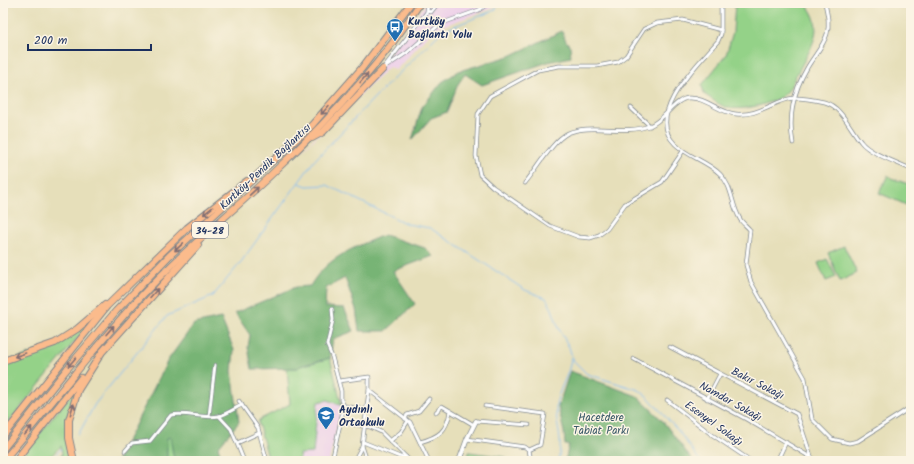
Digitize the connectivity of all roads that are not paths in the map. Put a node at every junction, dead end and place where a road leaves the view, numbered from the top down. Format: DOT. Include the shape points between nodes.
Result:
graph roads {
  1 [pos="411,3"];
  2 [pos="420,3"];
  3 [pos="428,3"];
  4 [pos="438,3"];
  5 [pos="489,3"];
  6 [pos="721,3"];
  7 [pos="825,3"];
  8 [pos="428,12"];
  9 [pos="721,30"];
  10 [pos="405,42"];
  11 [pos="411,49"];
  12 [pos="383,69"];
  13 [pos="794,98"];
  14 [pos="631,108"];
  15 [pos="667,114"];
  16 [pos="650,126"];
  17 [pos="793,142"];
  18 [pos="304,143"];
  19 [pos="683,151"];
  20 [pos="273,163"];
  21 [pos="911,169"];
  22 [pos="525,183"];
  23 [pos="213,227"];
  24 [pos="133,280"];
  25 [pos="332,309"];
  26 [pos="670,347"];
  27 [pos="102,352"];
  28 [pos="634,359"];
  29 [pos="3,361"];
  30 [pos="215,365"];
  31 [pos="720,374"];
  32 [pos="338,380"];
  33 [pos="369,390"];
  34 [pos="429,399"];
  35 [pos="707,399"];
  36 [pos="667,400"];
  37 [pos="239,401"];
  38 [pos="242,405"];
  39 [pos="344,406"];
  40 [pos="485,406"];
  41 [pos="911,406"];
  42 [pos="366,410"];
  43 [pos="450,411"];
  44 [pos="436,412"];
  45 [pos="209,416"];
  46 [pos="219,416"];
  47 [pos="406,420"];
  48 [pos="476,421"];
  49 [pos="341,422"];
  50 [pos="364,425"];
  51 [pos="474,425"];
  52 [pos="528,425"];
  53 [pos="259,433"];
  54 [pos="3,436"];
  55 [pos="467,439"];
  56 [pos="390,441"];
  57 [pos="420,442"];
  58 [pos="786,442"];
  59 [pos="237,443"];
  60 [pos="362,444"];
  61 [pos="3,449"];
  62 [pos="529,450"];
  63 [pos="125,451"];
  64 [pos="406,457"];
  65 [pos="811,457"];
  66 [pos="3,461"];
  67 [pos="15,461"];
  68 [pos="74,461"];
  69 [pos="244,461"];
  70 [pos="267,461"];
  71 [pos="332,461"];
  72 [pos="354,461"];
  73 [pos="367,461"];
  74 [pos="410,461"];
  75 [pos="429,461"];
  76 [pos="459,461"];
  77 [pos="531,461"];
  78 [pos="751,461"];
  79 [pos="777,461"];
  80 [pos="817,461"];
  1 -- 20 [label="highway, Kurtköy-Pendik Bağlantısı / 34-28, one-way" via="362,68 312,125"];
  18 -- 2 [label="highway, Kurtköy-Pendik Bağlantısı / 34-28, one-way" via="371,70"];
  3 -- 8 [label="street"];
  4 -- 8 [label="street" via="434,11"];
  5 -- 11 [label="street" via="479,10 440,24"];
  6 -- 9 [label="street"];
  7 -- 13 [label="street" via="827,33 821,47 806,68"];
  8 -- 10 [label="street"];
  9 -- 15 [label="street" via="718,42 678,87"];
  9 -- 19 [label="street" via="680,20 657,23 644,29 626,56 618,62 538,70 490,96 478,114 476,156 480,175 493,187 550,226 579,237 590,238 607,229 625,204 662,182"];
  10 -- 11 [label="street"];
  10 -- 12 [label="street"];
  11 -- 12 [label="street"];
  12 -- 18 [label="highway" via="323,132"];
  13 -- 15 [label="street" via="759,111 736,114 704,101 686,98"];
  13 -- 17 [label="street" via="790,114"];
  13 -- 21 [label="street" via="831,105 862,143"];
  14 -- 16 [label="street"];
  15 -- 16 [label="street"];
  15 -- 19 [label="street" via="669,137"];
  16 -- 22 [label="street" via="627,130 570,132 560,138"];
  23 -- 18 [label="highway, Kurtköy-Pendik Bağlantısı / 34-28, one-way"];
  19 -- 41 [label="street" via="711,167 726,181 741,220 750,230 746,265 751,282 805,378 812,419 819,428 840,442 858,441"];
  20 -- 24 [label="highway, one-way" via="187,228"];
  20 -- 61 [label="highway, Kurtköy-Pendik Bağlantısı / 34-28, one-way" via="186,241 131,295"];
  27 -- 23 [label="highway, one-way"];
  66 -- 23 [label="highway, Kurtköy-Pendik Bağlantısı / 34-28, one-way" via="119,319"];
  24 -- 29 [label="highway, one-way" via="77,329 61,339"];
  24 -- 54 [label="highway" via="94,322"];
  25 -- 32 [label="street" via="333,320 327,345"];
  26 -- 31 [label="street, Bakır Sokağı"];
  27 -- 67 [label="highway"];
  68 -- 27 [label="highway, one-way" via="69,438 70,412 78,390"];
  28 -- 35 [label="street, Namdar Sokağı"];
  30 -- 45 [label="street"];
  31 -- 35 [label="street"];
  31 -- 65 [label="street, Bakır Sokağı" via="797,414"];
  32 -- 33 [label="street" via="369,377"];
  32 -- 39 [label="street"];
  33 -- 42 [label="street"];
  33 -- 47 [label="street"];
  34 -- 47 [label="street" via="420,411 407,415"];
  35 -- 58 [label="street, Namdar Sokağı"];
  36 -- 78 [label="street, Esenyel Sokağı"];
  37 -- 38 [label="street"];
  38 -- 46 [label="street"];
  38 -- 53 [label="street" via="252,417"];
  39 -- 42 [label="street"];
  39 -- 49 [label="street"];
  40 -- 62 [label="street" via="545,414 540,445"];
  42 -- 50 [label="street"];
  43 -- 44 [label="street" via="442,406"];
  43 -- 51 [label="street"];
  43 -- 57 [label="street" via="449,419 437,437"];
  45 -- 46 [label="street"];
  45 -- 63 [label="street" via="178,413 171,415 150,441 132,443"];
  46 -- 59 [label="street" via="231,429"];
  47 -- 56 [label="street" via="400,432"];
  47 -- 57 [label="street" via="414,427"];
  48 -- 51 [label="street"];
  48 -- 52 [label="street"];
  49 -- 50 [label="street"];
  49 -- 71 [label="street"];
  50 -- 56 [label="street" via="381,432"];
  50 -- 60 [label="street"];
  51 -- 55 [label="street"];
  53 -- 59 [label="street"];
  53 -- 70 [label="street"];
  55 -- 62 [label="street" via="525,447"];
  55 -- 76 [label="street"];
  56 -- 64 [label="street"];
  57 -- 75 [label="street"];
  58 -- 65 [label="street, Namdar Sokağı"];
  58 -- 79 [label="street"];
  59 -- 69 [label="street"];
  60 -- 64 [label="street"];
  60 -- 72 [label="street"];
  60 -- 73 [label="street"];
  62 -- 77 [label="street"];
  64 -- 74 [label="street"];
  65 -- 80 [label="street, Namdar Sokağı"];
}
